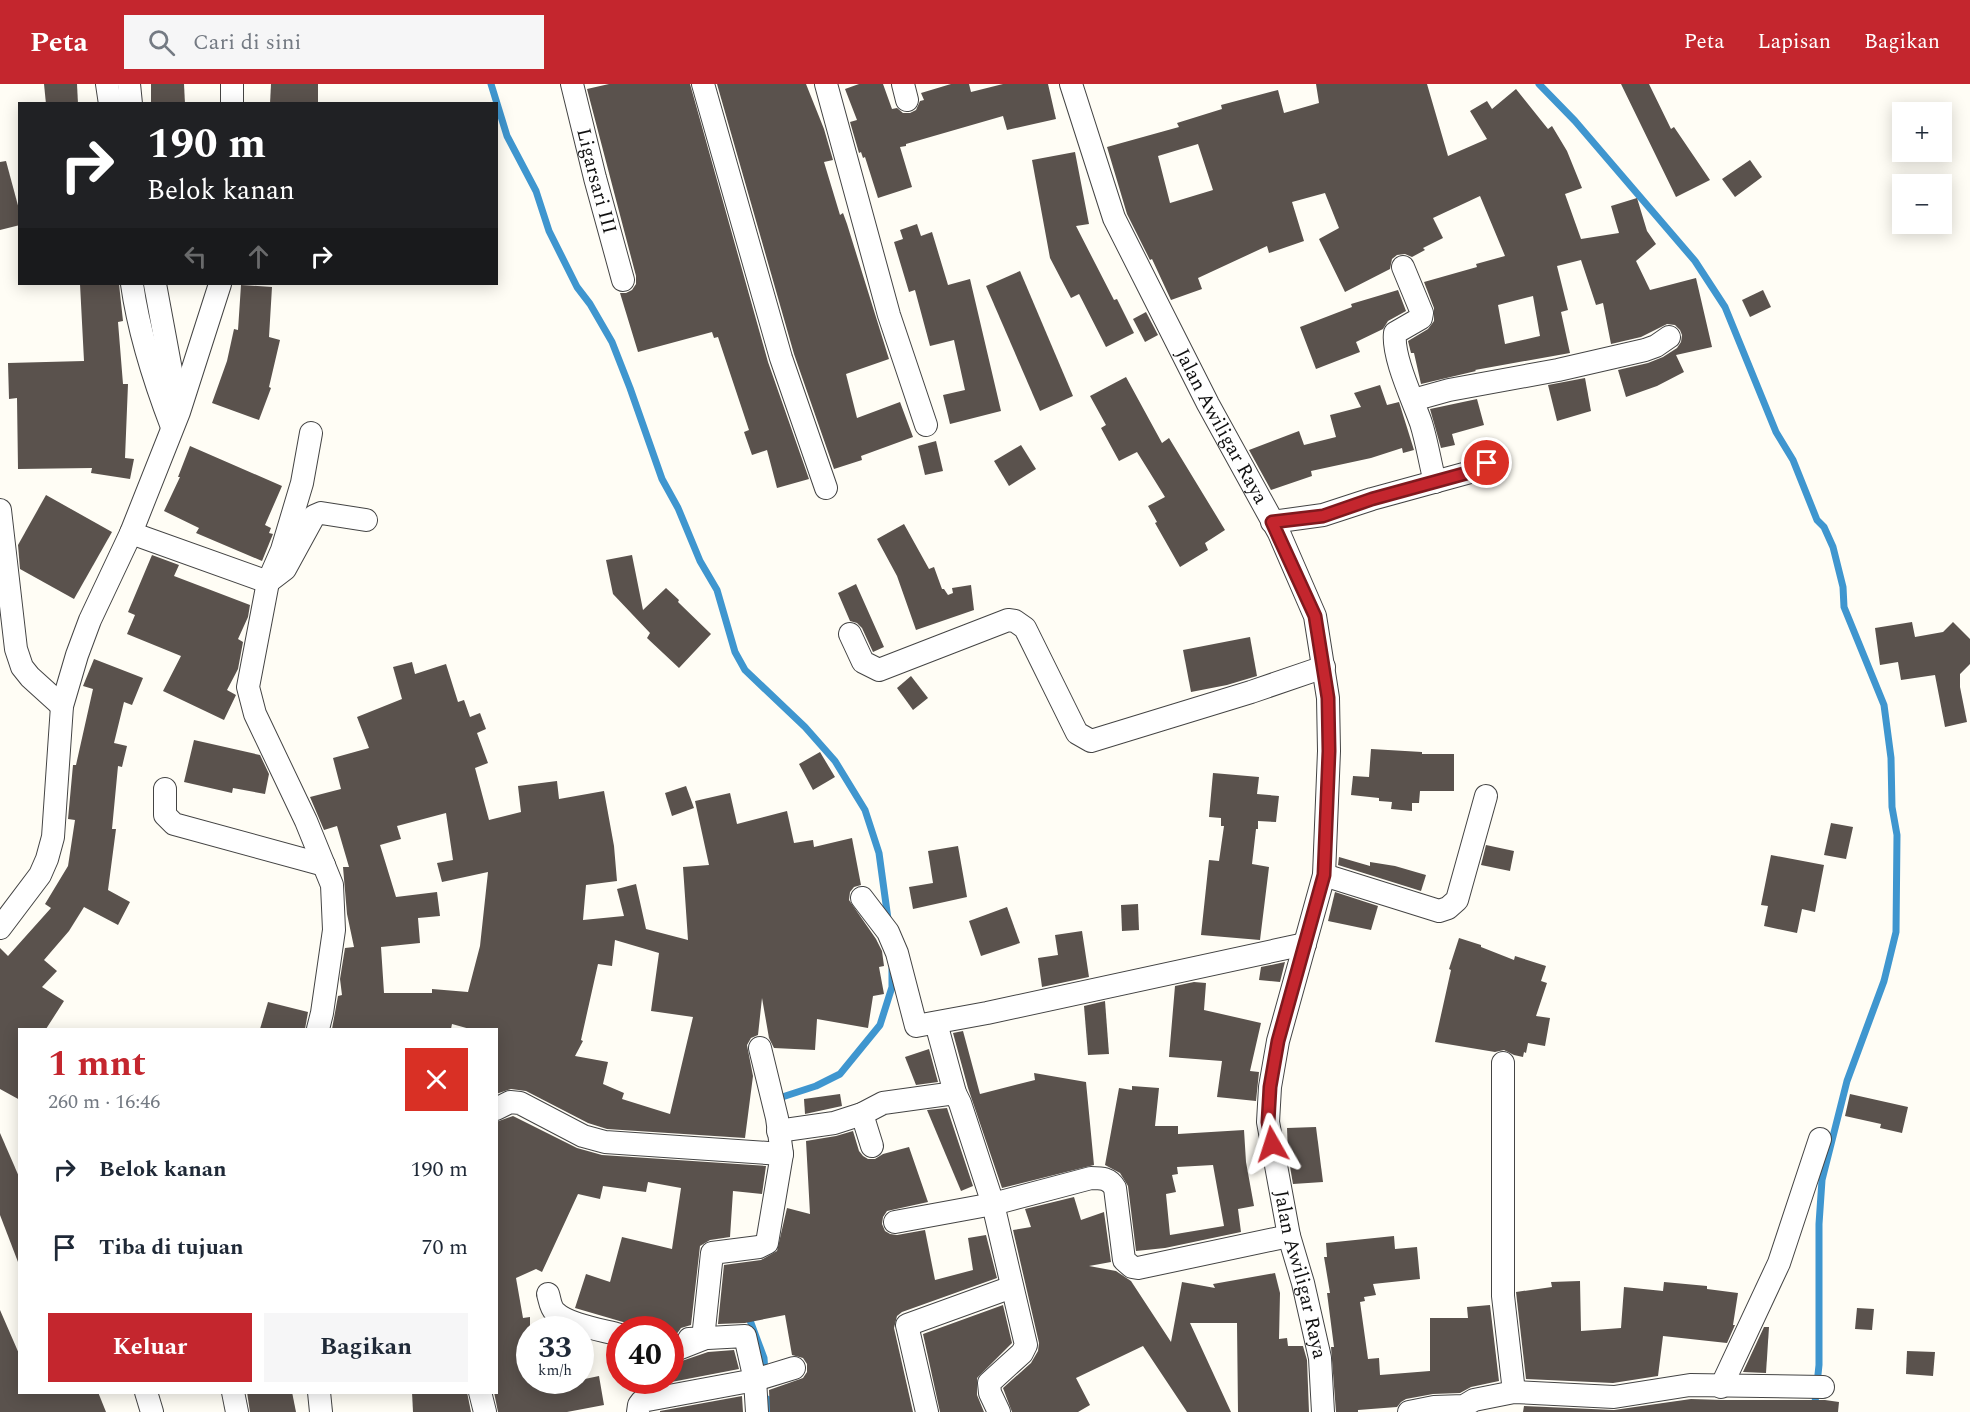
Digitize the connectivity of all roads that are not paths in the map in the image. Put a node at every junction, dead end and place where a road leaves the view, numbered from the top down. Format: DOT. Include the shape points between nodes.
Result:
graph roads {
  1 [pos="108,84"];
  2 [pos="129,84"];
  3 [pos="232,84"];
  4 [pos="572,84"];
  5 [pos="703,84"];
  6 [pos="826,84"];
  7 [pos="1071,84"];
  8 [pos="110,102"];
  9 [pos="131,102"];
  10 [pos="232,102"];
  11 [pos="1403,267"];
  12 [pos="623,280"];
  13 [pos="132,285"];
  14 [pos="155,285"];
  15 [pos="220,285"];
  16 [pos="1669,337"];
  17 [pos="1413,400"];
  18 [pos="175,419"];
  19 [pos="926,425"];
  20 [pos="311,433"];
  21 [pos="1487,463"];
  22 [pos="1435,482"];
  23 [pos="826,488"];
  24 [pos="0,510"];
  25 [pos="366,520"];
  26 [pos="1272,522"];
  27 [pos="131,533"];
  28 [pos="268,582"];
  29 [pos="850,634"];
  30 [pos="1324,667"];
  31 [pos="62,706"];
  32 [pos="165,789"];
  33 [pos="1486,796"];
  34 [pos="324,865"];
  35 [pos="1324,875"];
  36 [pos="862,898"];
  37 [pos="0,928"];
  38 [pos="1305,944"];
  39 [pos="936,1023"];
  40 [pos="318,1028"];
  41 [pos="760,1048"];
  42 [pos="1503,1063"];
  43 [pos="955,1093"];
  44 [pos="498,1108"];
  45 [pos="862,1113"];
  46 [pos="778,1131"];
  47 [pos="1820,1139"];
  48 [pos="872,1146"];
  49 [pos="782,1154"];
  50 [pos="993,1204"];
  51 [pos="895,1222"];
  52 [pos="1289,1236"];
  53 [pos="1012,1287"];
  54 [pos="548,1294"];
  55 [pos="606,1331"];
  56 [pos="703,1339"];
  57 [pos="684,1340"];
  58 [pos="684,1346"];
  59 [pos="794,1368"];
  60 [pos="755,1380"];
  61 [pos="1721,1387"];
  62 [pos="1823,1387"];
  63 [pos="1514,1392"];
  64 [pos="147,1394"];
  65 [pos="233,1394"];
  66 [pos="320,1394"];
  67 [pos="481,1394"];
  68 [pos="640,1406"];
  69 [pos="152,1412"];
  70 [pos="237,1412"];
  71 [pos="321,1412"];
  72 [pos="486,1412"];
  73 [pos="757,1412"];
  74 [pos="927,1412"];
  75 [pos="999,1412"];
  76 [pos="1323,1412"];
  77 [pos="1409,1412"];
  1 -- 8 [label="street"];
  2 -- 9 [label="street"];
  3 -- 10 [label="street"];
  4 -- 12 [label="street, Ligarsari III"];
  5 -- 23 [label="street" via="781,358"];
  6 -- 19 [label="street" via="889,315"];
  7 -- 26 [label="street, Jalan Awiligar Raya" via="1114,218"];
  11 -- 17 [label="street" via="1422,313 1395,333 1394,340"];
  13 -- 18 [label="street" via="148,363"];
  14 -- 18 [label="street"];
  15 -- 18 [label="street"];
  16 -- 17 [label="street" via="1645,350"];
  17 -- 22 [label="street"];
  18 -- 27 [label="street"];
  20 -- 28 [label="street" via="302,483"];
  21 -- 22 [label="street"];
  22 -- 26 [label="street" via="1323,516"];
  24 -- 31 [label="street" via="16,649 30,677"];
  25 -- 28 [label="street" via="321,513 314,516 285,569"];
  26 -- 30 [label="street, Jalan Awiligar Raya" via="1315,616"];
  27 -- 28 [label="street"];
  27 -- 31 [label="street" via="90,620"];
  28 -- 34 [label="street" via="248,687 255,714"];
  29 -- 30 [label="street" via="863,662 879,670 1008,620 1015,621 1025,628 1077,733 1091,741"];
  30 -- 35 [label="street, Jalan Awiligar Raya" via="1329,751"];
  31 -- 37 [label="street" via="53,837 47,859 40,875"];
  32 -- 34 [label="street" via="165,815 174,824"];
  33 -- 35 [label="street" via="1457,900 1449,908 1439,910"];
  34 -- 40 [label="street" via="332,885 334,930"];
  35 -- 38 [label="street, Jalan Awiligar Raya"];
  36 -- 39 [label="street" via="888,932 897,953 916,1026"];
  38 -- 39 [label="street"];
  38 -- 52 [label="street, Jalan Awiligar Raya" via="1278,1041 1268,1122"];
  39 -- 43 [label="street"];
  41 -- 46 [label="street"];
  42 -- 63 [label="street" via="1503,1296"];
  43 -- 45 [label="street" via="883,1103"];
  43 -- 50 [label="street"];
  44 -- 49 [label="street" via="510,1102 520,1103 584,1136 605,1142"];
  45 -- 46 [label="street"];
  45 -- 48 [label="street"];
  46 -- 49 [label="street"];
  47 -- 61 [label="street" via="1779,1263"];
  49 -- 56 [label="street" via="767,1243 711,1253"];
  50 -- 51 [label="street"];
  50 -- 52 [label="street" via="1102,1178 1115,1188 1124,1260 1138,1268"];
  50 -- 53 [label="street"];
  52 -- 76 [label="street, Jalan Awiligar Raya" via="1320,1358"];
  53 -- 74 [label="street" via="907,1325"];
  53 -- 75 [label="street" via="1026,1345 989,1383"];
  54 -- 55 [label="street" via="556,1313"];
  56 -- 57 [label="street"];
  56 -- 58 [label="street"];
  56 -- 60 [label="street" via="745,1336"];
  59 -- 60 [label="street"];
  60 -- 68 [label="street"];
  60 -- 73 [label="street"];
  61 -- 62 [label="street"];
  61 -- 63 [label="street" via="1690,1386 1614,1397"];
  63 -- 77 [label="street" via="1474,1400 1464,1406"];
  64 -- 69 [label="street"];
  65 -- 70 [label="street"];
  66 -- 71 [label="street"];
  67 -- 72 [label="street"];
}
